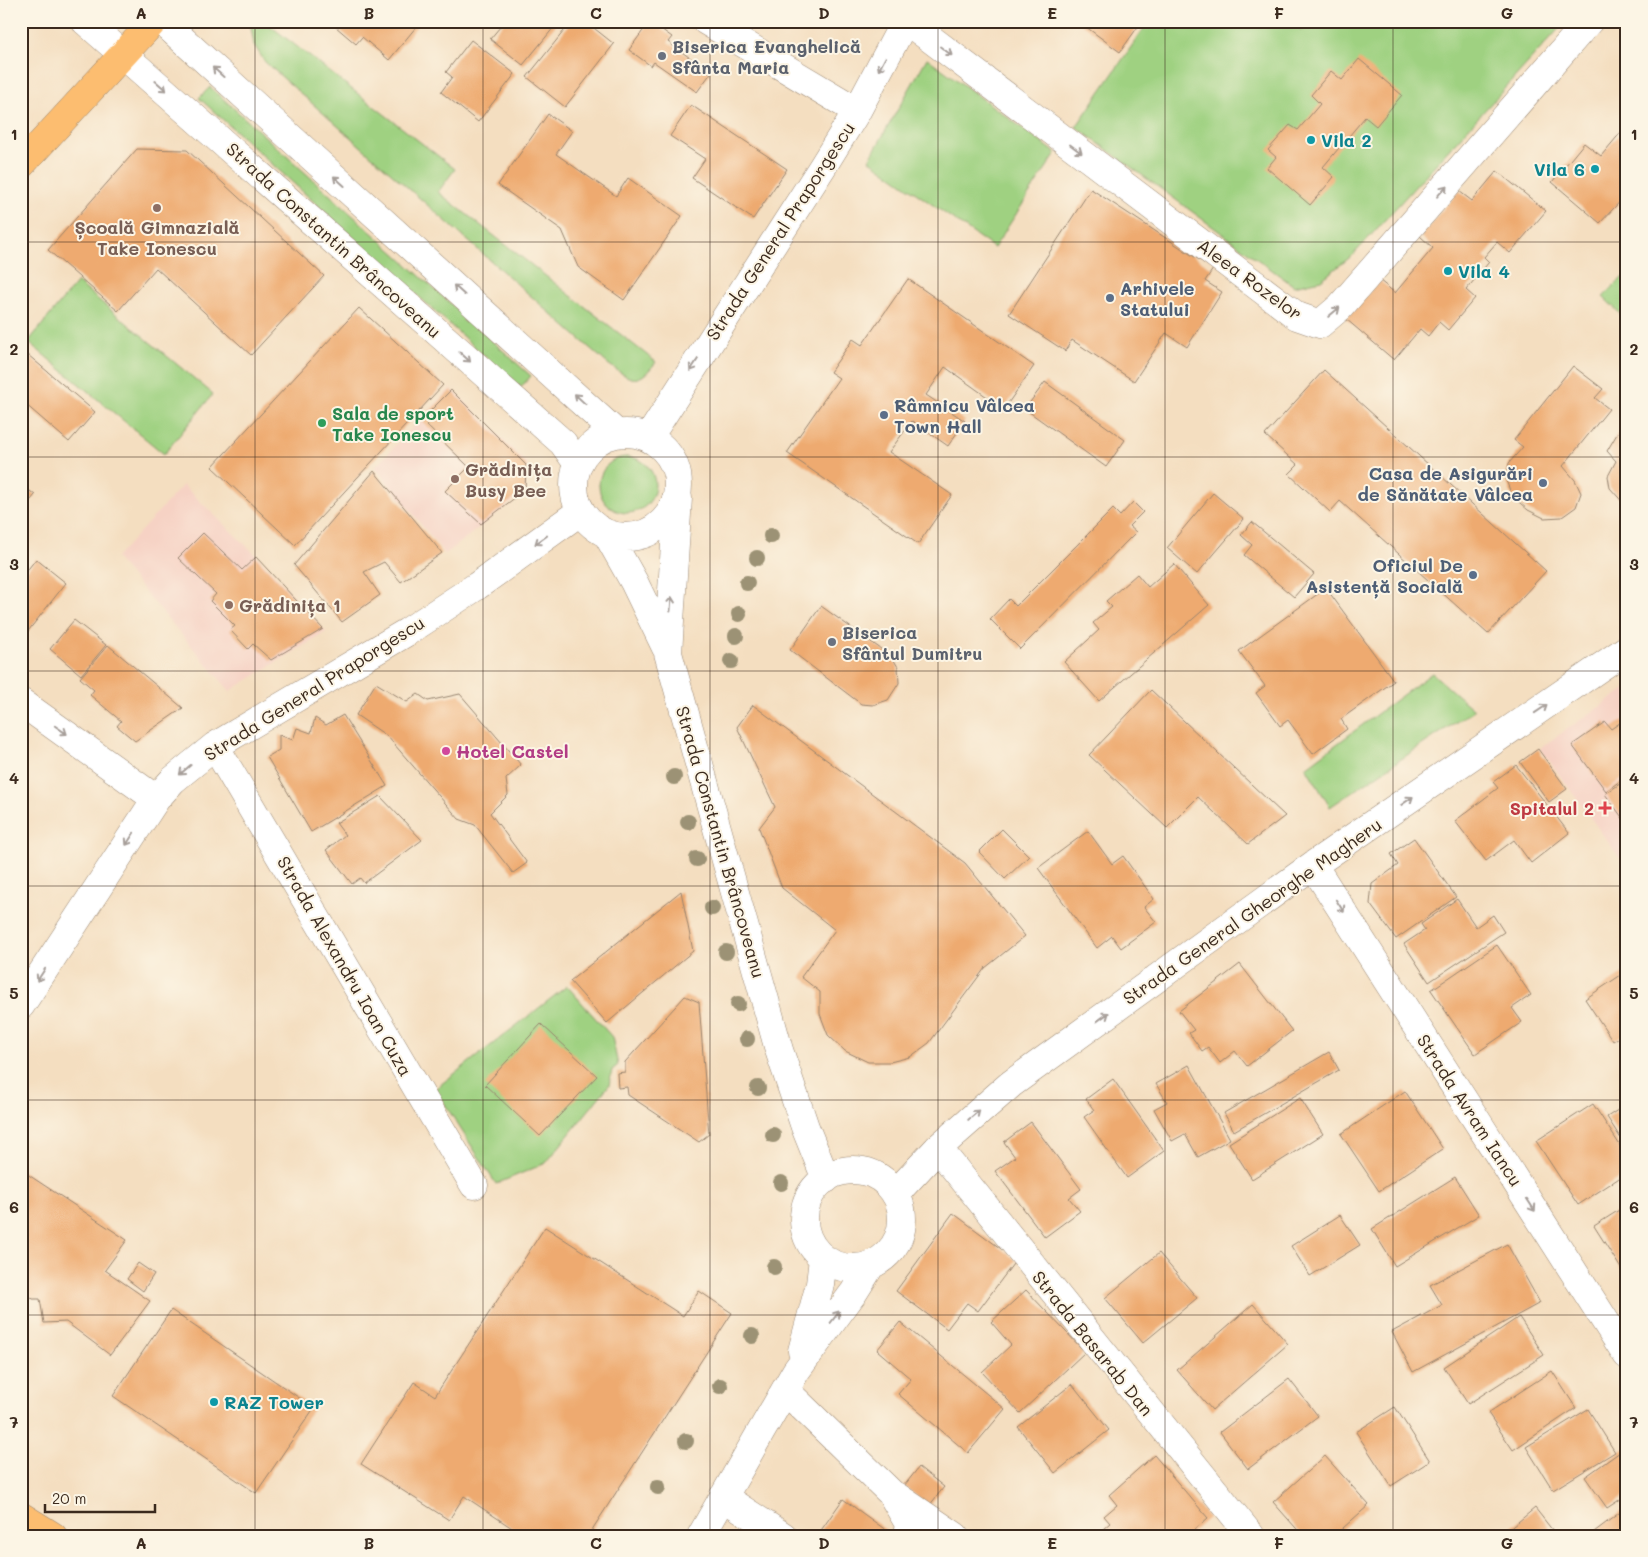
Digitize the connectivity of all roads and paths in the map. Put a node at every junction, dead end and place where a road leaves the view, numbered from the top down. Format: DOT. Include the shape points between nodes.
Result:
graph roads {
  1 [pos="85,21"];
  2 [pos="154,21"];
  3 [pos="162,21"];
  4 [pos="706,21"];
  5 [pos="906,21"];
  6 [pos="1589,21"];
  7 [pos="124,54"];
  8 [pos="857,112"];
  9 [pos="21,165"];
  10 [pos="615,432"];
  11 [pos="649,437"];
  12 [pos="578,464"];
  13 [pos="678,498"];
  14 [pos="581,511"];
  15 [pos="607,534"];
  16 [pos="1627,650"];
  17 [pos="668,653"];
  18 [pos="21,702"];
  19 [pos="215,746"];
  20 [pos="156,799"];
  21 [pos="1313,865"];
  22 [pos="21,1005"];
  23 [pos="938,1148"];
  24 [pos="826,1178"];
  25 [pos="474,1186"];
  26 [pos="895,1194"];
  27 [pos="823,1258"];
  28 [pos="871,1265"];
  29 [pos="1627,1355"];
  30 [pos="791,1380"];
  31 [pos="889,1491"];
  32 [pos="723,1497"];
  33 [pos="21,1516"];
  34 [pos="53,1536"];
  35 [pos="700,1536"];
  36 [pos="783,1536"];
  37 [pos="916,1536"];
  38 [pos="955,1536"];
  39 [pos="1251,1536"];
  1 -- 7 [label="street, Strada Constantin Brâncoveanu"];
  2 -- 7 [label="main road"];
  10 -- 3 [label="street, one-way"];
  4 -- 8 [label="street"];
  5 -- 6 [label="street, Aleea Rozelor, one-way" via="1297,316 1320,324 1340,307"];
  5 -- 8 [label="street, Strada General Praporgescu, one-way"];
  7 -- 9 [label="main road"];
  7 -- 12 [label="street, Strada Constantin Brâncoveanu, one-way" via="563,443"];
  8 -- 11 [label="street, Strada General Praporgescu, one-way"];
  10 -- 11 [label="street"];
  10 -- 12 [label="street" via="596,442"];
  11 -- 13 [label="street" via="664,448 674,462 679,480"];
  12 -- 14 [label="street" via="575,496"];
  13 -- 15 [label="street" via="670,514 657,528 641,536"];
  17 -- 13 [label="street, Strada Constantin Brâncoveanu, one-way"];
  14 -- 15 [label="street"];
  14 -- 19 [label="street, Strada General Praporgescu, one-way" via="407,632"];
  15 -- 17 [label="street"];
  21 -- 16 [label="street, Strada General Gheorghe Magheru, one-way"];
  17 -- 24 [label="street, Strada Constantin Brâncoveanu" via="780,1050 805,1127"];
  18 -- 20 [label="street, one-way"];
  19 -- 20 [label="street, Strada General Praporgescu, one-way" via="173,780"];
  19 -- 25 [label="street, Strada Alexandru Ioan Cuza"];
  20 -- 22 [label="street, Strada General Praporgescu, one-way"];
  23 -- 21 [label="street, Strada General Gheorghe Magheru, one-way" via="1011,1084"];
  21 -- 29 [label="street, Strada Avram Iancu, one-way"];
  23 -- 26 [label="street, Strada General Gheorghe Magheru"];
  23 -- 39 [label="street, Strada Basarab Dan"];
  24 -- 26 [label="street" via="844,1172 864,1172 882,1180"];
  24 -- 27 [label="street" via="809,1197 804,1222 810,1243"];
  26 -- 28 [label="street" via="901,1212 901,1229 891,1251"];
  27 -- 28 [label="street" via="841,1267"];
  27 -- 30 [label="street" via="812,1317"];
  30 -- 28 [label="street, one-way"];
  30 -- 31 [label="street"];
  30 -- 32 [label="street"];
  31 -- 37 [label="street"];
  31 -- 38 [label="street"];
  32 -- 35 [label="street"];
  32 -- 36 [label="street"];
  33 -- 34 [label="main road"];
}
